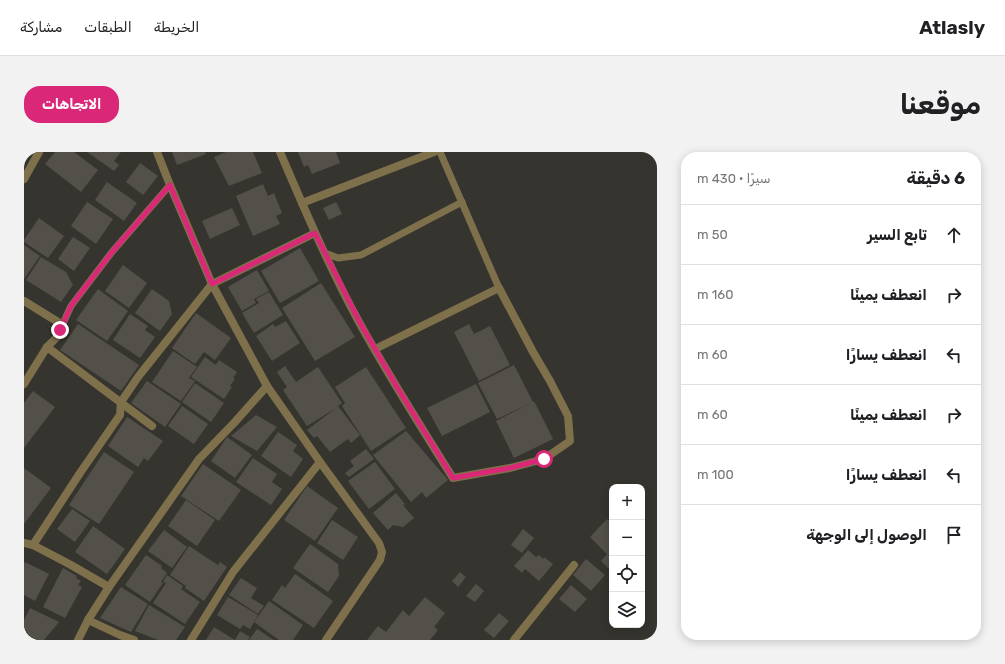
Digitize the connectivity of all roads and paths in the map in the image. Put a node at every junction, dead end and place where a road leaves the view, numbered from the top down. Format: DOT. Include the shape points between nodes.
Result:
graph roads {
  1 [pos="39,152"];
  2 [pos="157,152"];
  3 [pos="280,152"];
  4 [pos="434,152"];
  5 [pos="440,152"];
  6 [pos="24,179"];
  7 [pos="170,185"];
  8 [pos="462,202"];
  9 [pos="302,203"];
  10 [pos="315,233"];
  11 [pos="325,254"];
  12 [pos="212,284"];
  13 [pos="499,288"];
  14 [pos="24,301"];
  15 [pos="60,330"];
  16 [pos="47,347"];
  17 [pos="375,349"];
  18 [pos="24,384"];
  19 [pos="267,386"];
  20 [pos="121,402"];
  21 [pos="152,426"];
  22 [pos="320,462"];
  23 [pos="24,543"];
  24 [pos="33,545"];
  25 [pos="574,565"];
  26 [pos="108,587"];
  27 [pos="88,620"];
  28 [pos="78,640"];
  29 [pos="134,640"];
  30 [pos="191,640"];
  31 [pos="326,640"];
  32 [pos="514,640"];
  1 -- 6 [label="street"];
  2 -- 7 [label="street"];
  3 -- 9 [label="street"];
  4 -- 9 [label="street"];
  5 -- 8 [label="lane"];
  7 -- 12 [label="street"];
  7 -- 15 [label="lane" via="112,252 71,306"];
  8 -- 11 [label="lane" via="361,255 338,258"];
  8 -- 13 [label="lane"];
  9 -- 10 [label="street"];
  10 -- 11 [label="street"];
  10 -- 12 [label="street"];
  11 -- 17 [label="street"];
  12 -- 19 [label="street"];
  12 -- 20 [label="street" via="138,376"];
  13 -- 17 [label="street"];
  13 -- 17 [label="street" via="568,416 570,441 544,459 453,478"];
  14 -- 15 [label="street" via="58,322"];
  15 -- 16 [label="street" via="58,336"];
  16 -- 18 [label="street"];
  16 -- 20 [label="street"];
  19 -- 22 [label="street"];
  19 -- 26 [label="street" via="199,459"];
  20 -- 21 [label="street"];
  20 -- 24 [label="street" via="120,415"];
  22 -- 30 [label="street" via="233,572"];
  22 -- 31 [label="street" via="379,543 382,552 380,560"];
  23 -- 24 [label="street"];
  24 -- 26 [label="street"];
  25 -- 32 [label="street"];
  26 -- 27 [label="street"];
  27 -- 28 [label="street"];
  27 -- 29 [label="street"];
}
